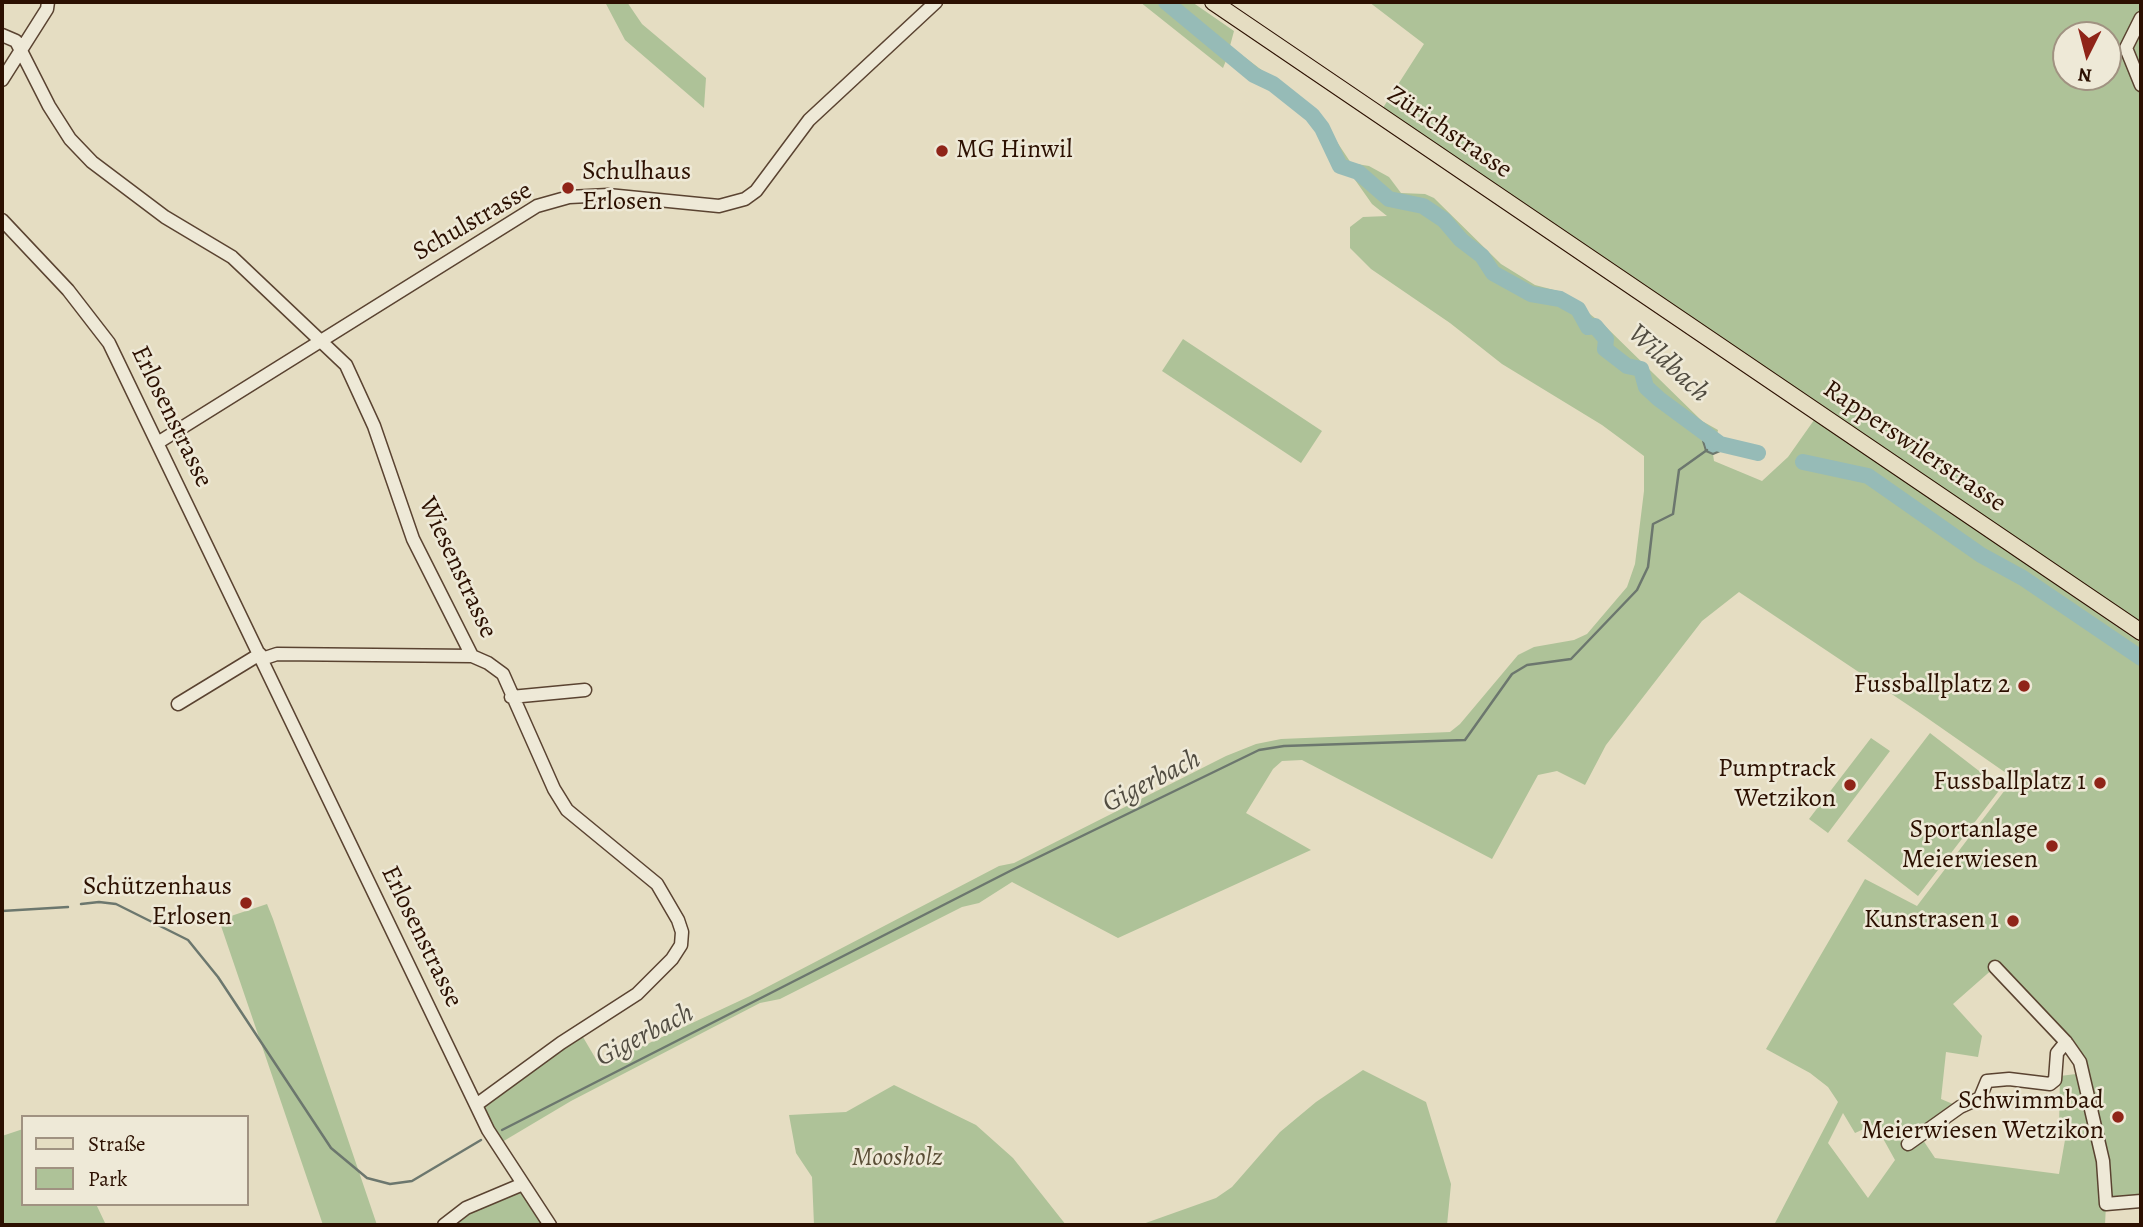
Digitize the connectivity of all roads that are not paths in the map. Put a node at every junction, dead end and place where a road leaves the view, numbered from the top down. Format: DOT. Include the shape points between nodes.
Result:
graph roads {
  1 [pos="48,2"];
  2 [pos="936,2"];
  3 [pos="1213,2"];
  4 [pos="2141,18"];
  5 [pos="2,35"];
  6 [pos="20,48"];
  7 [pos="2,80"];
  8 [pos="2141,85"];
  9 [pos="2,220"];
  10 [pos="1658,304"];
  11 [pos="318,341"];
  12 [pos="159,442"];
  13 [pos="2141,632"];
  14 [pos="471,656"];
  15 [pos="261,657"];
  16 [pos="585,690"];
  17 [pos="511,698"];
  18 [pos="178,704"];
  19 [pos="1995,967"];
  20 [pos="2066,1042"];
  21 [pos="476,1105"];
  22 [pos="1908,1144"];
  23 [pos="523,1184"];
  24 [pos="2141,1201"];
  25 [pos="444,1225"];
  26 [pos="550,1225"];
  1 -- 6 [label="street"];
  2 -- 11 [label="street, Schulstrasse" via="809,120 756,191 745,199 719,206 608,195 569,197 537,206"];
  3 -- 10 [label="main road, Zürichstrasse"];
  4 -- 8 [label="street" via="2126,48"];
  5 -- 6 [label="street, Wiesenstrasse"];
  6 -- 7 [label="street"];
  6 -- 11 [label="street, Wiesenstrasse" via="49,106 92,162 165,217 232,257"];
  9 -- 12 [label="street, Erlosenstrasse" via="109,342"];
  10 -- 13 [label="main road, Rapperswilerstrasse"];
  11 -- 12 [label="street, Schulstrasse"];
  11 -- 14 [label="street, Wiesenstrasse" via="346,365 374,426 413,539"];
  12 -- 15 [label="street, Erlosenstrasse"];
  14 -- 15 [label="street"];
  14 -- 17 [label="street, Wiesenstrasse" via="503,674"];
  15 -- 18 [label="street"];
  15 -- 21 [label="street, Erlosenstrasse"];
  16 -- 17 [label="street"];
  17 -- 21 [label="street, Wiesenstrasse" via="567,810 657,884 682,932 681,945 637,994"];
  19 -- 20 [label="street"];
  20 -- 22 [label="street" via="2057,1053 2050,1084 1987,1081 1980,1098"];
  20 -- 24 [label="street" via="2085,1073 2103,1161 2106,1204"];
  21 -- 23 [label="street, Erlosenstrasse"];
  23 -- 25 [label="street" via="467,1208"];
  23 -- 26 [label="street, Erlosenstrasse"];
}
